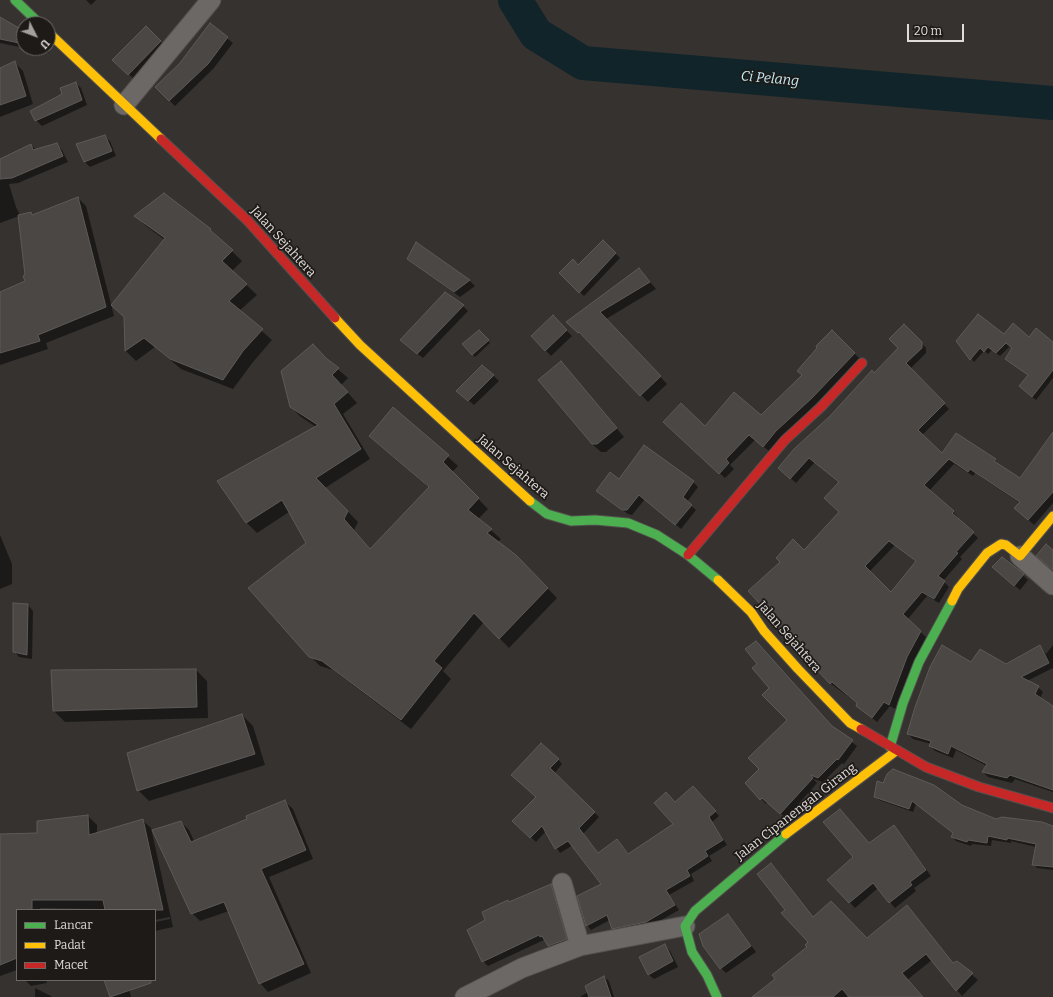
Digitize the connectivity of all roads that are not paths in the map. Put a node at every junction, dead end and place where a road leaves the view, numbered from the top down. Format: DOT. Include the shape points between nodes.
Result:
graph roads {
  1 [pos="15,0"];
  2 [pos="211,0"];
  3 [pos="32,16"];
  4 [pos="56,40"];
  5 [pos="124,105"];
  6 [pos="862,363"];
  7 [pos="1053,516"];
  8 [pos="688,555"];
  9 [pos="1020,556"];
  10 [pos="1053,585"];
  11 [pos="893,749"];
  12 [pos="1053,808"];
  13 [pos="562,883"];
  14 [pos="685,926"];
  15 [pos="580,946"];
  16 [pos="466,997"];
  17 [pos="717,997"];
  1 -- 3 [label="street"];
  2 -- 5 [label="street"];
  4 -- 5 [label="street, Jalan Sejahtera"];
  5 -- 8 [label="street, Jalan Sejahtera" via="248,221 360,345 526,498 548,514 571,521 628,523 657,535"];
  6 -- 8 [label="street" via="821,407 785,440"];
  7 -- 9 [label="street"];
  8 -- 11 [label="street, Jalan Sejahtera" via="730,590 798,669 850,723"];
  9 -- 10 [label="street"];
  9 -- 11 [label="street" via="1006,545 996,546 987,553 958,589 919,662 903,703"];
  11 -- 12 [label="street, Jalan Sejahtera" via="926,767 979,787"];
  11 -- 14 [label="street, Jalan Cipanengah Girang" via="772,844 695,911"];
  13 -- 15 [label="street"];
  14 -- 15 [label="street"];
  14 -- 17 [label="street" via="692,952"];
  15 -- 16 [label="street" via="522,968"];
}
